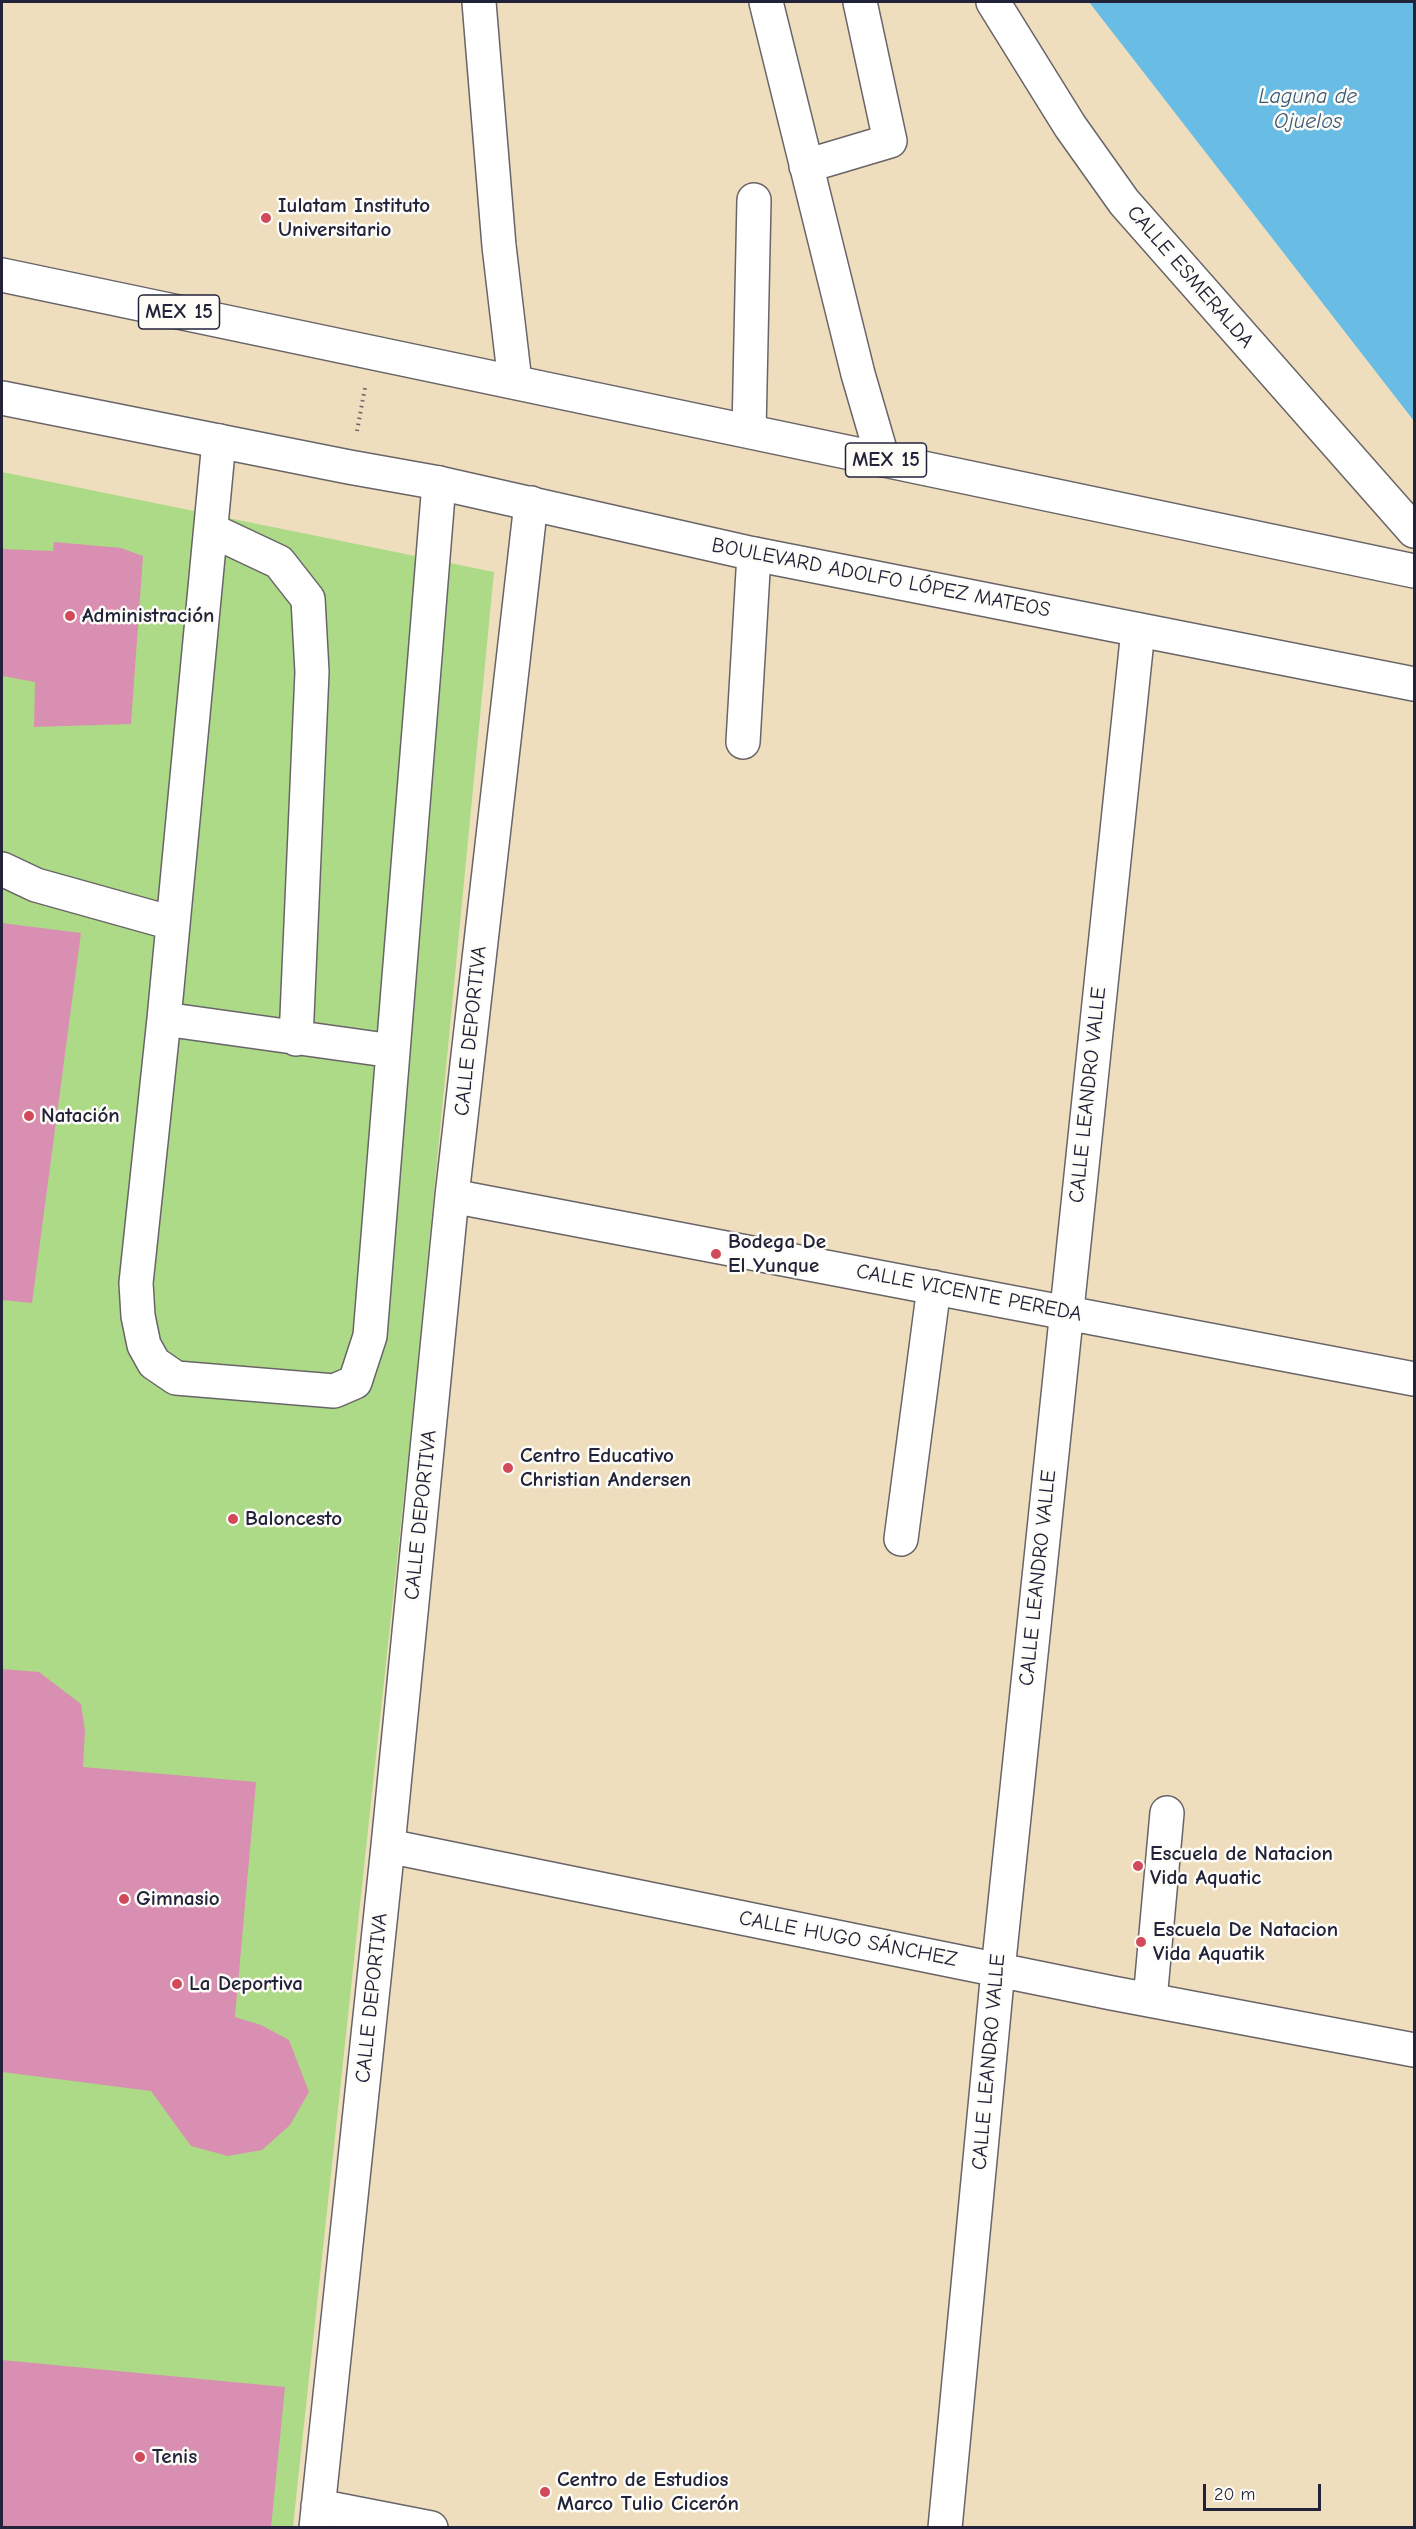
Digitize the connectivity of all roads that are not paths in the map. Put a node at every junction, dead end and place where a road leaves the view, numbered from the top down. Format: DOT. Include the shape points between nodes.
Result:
graph roads {
  1 [pos="479,2"];
  2 [pos="766,2"];
  3 [pos="860,2"];
  4 [pos="993,2"];
  5 [pos="806,166"];
  6 [pos="754,200"];
  7 [pos="2,275"];
  8 [pos="515,382"];
  9 [pos="2,398"];
  10 [pos="749,431"];
  11 [pos="219,441"];
  12 [pos="883,460"];
  13 [pos="439,483"];
  14 [pos="531,503"];
  15 [pos="211,530"];
  16 [pos="1414,531"];
  17 [pos="754,554"];
  18 [pos="1414,571"];
  19 [pos="1138,630"];
  20 [pos="1414,684"];
  21 [pos="743,742"];
  22 [pos="2,869"];
  23 [pos="172,923"];
  24 [pos="164,1019"];
  25 [pos="296,1039"];
  26 [pos="393,1051"];
  27 [pos="452,1196"];
  28 [pos="934,1287"];
  29 [pos="1065,1311"];
  30 [pos="1414,1379"];
  31 [pos="901,1539"];
  32 [pos="1167,1813"];
  33 [pos="388,1846"];
  34 [pos="998,1970"];
  35 [pos="1150,2000"];
  36 [pos="1414,2050"];
  37 [pos="317,2517"];
  38 [pos="431,2528"];
  39 [pos="945,2528"];
  1 -- 8 [label="street" via="499,246"];
  2 -- 5 [label="street"];
  3 -- 5 [label="street" via="890,141"];
  4 -- 16 [label="street, CALLE ESMERALDA" via="1070,126 1124,202"];
  5 -- 12 [label="street"];
  6 -- 10 [label="street"];
  7 -- 8 [label="street, MEX 15"];
  8 -- 10 [label="street, MEX 15"];
  9 -- 11 [label="street, BOULEVARD ADOLFO LÓPEZ MATEOS"];
  10 -- 12 [label="street, MEX 15"];
  11 -- 13 [label="street, BOULEVARD ADOLFO LÓPEZ MATEOS" via="352,454"];
  11 -- 15 [label="street"];
  12 -- 18 [label="street, MEX 15"];
  13 -- 14 [label="street, BOULEVARD ADOLFO LÓPEZ MATEOS"];
  13 -- 26 [label="street"];
  14 -- 17 [label="street, BOULEVARD ADOLFO LÓPEZ MATEOS"];
  14 -- 27 [label="street, CALLE DEPORTIVA"];
  15 -- 23 [label="street"];
  15 -- 25 [label="street" via="279,562 308,599 312,672"];
  17 -- 19 [label="street, BOULEVARD ADOLFO LÓPEZ MATEOS"];
  17 -- 21 [label="street"];
  19 -- 20 [label="street, BOULEVARD ADOLFO LÓPEZ MATEOS"];
  19 -- 29 [label="street, CALLE LEANDRO VALLE"];
  22 -- 23 [label="street" via="36,885"];
  23 -- 24 [label="street"];
  24 -- 25 [label="street"];
  24 -- 26 [label="street" via="136,1283 144,1346 154,1363 176,1378 334,1391 355,1382 370,1336"];
  25 -- 26 [label="street"];
  27 -- 28 [label="street, CALLE VICENTE PEREDA"];
  27 -- 33 [label="street, CALLE DEPORTIVA"];
  28 -- 29 [label="street, CALLE VICENTE PEREDA"];
  28 -- 31 [label="street"];
  29 -- 30 [label="street, CALLE VICENTE PEREDA"];
  29 -- 34 [label="street, CALLE LEANDRO VALLE"];
  32 -- 35 [label="street"];
  33 -- 34 [label="street, CALLE HUGO SÁNCHEZ"];
  33 -- 37 [label="street, CALLE DEPORTIVA"];
  34 -- 35 [label="street, CALLE HUGO SÁNCHEZ"];
  34 -- 39 [label="street, CALLE LEANDRO VALLE"];
  35 -- 36 [label="street, CALLE HUGO SÁNCHEZ"];
  37 -- 38 [label="street"];
}
